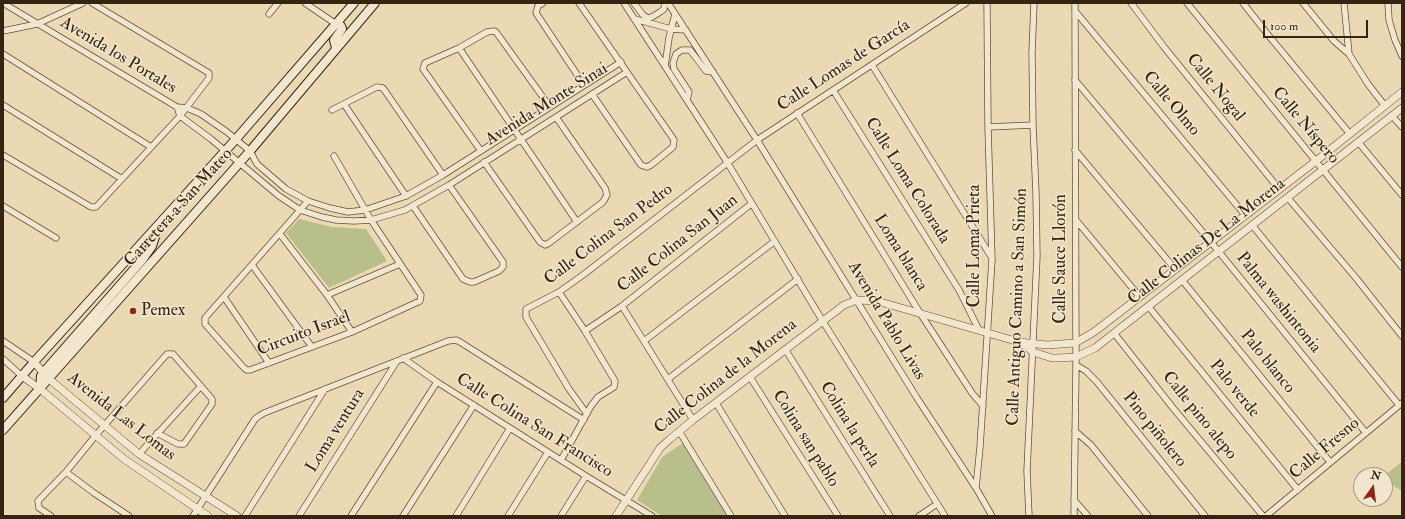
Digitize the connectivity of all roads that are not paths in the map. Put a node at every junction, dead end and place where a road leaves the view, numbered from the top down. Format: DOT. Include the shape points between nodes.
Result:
graph roads {
  1 [pos="3,3"];
  2 [pos="82,3"];
  3 [pos="92,3"];
  4 [pos="278,3"];
  5 [pos="306,3"];
  6 [pos="354,3"];
  7 [pos="375,3"];
  8 [pos="543,3"];
  9 [pos="579,3"];
  10 [pos="624,3"];
  11 [pos="634,3"];
  12 [pos="666,3"];
  13 [pos="966,3"];
  14 [pos="987,3"];
  15 [pos="1034,3"];
  16 [pos="1075,3"];
  17 [pos="1131,3"];
  18 [pos="1187,3"];
  19 [pos="1244,3"];
  20 [pos="1303,3"];
  21 [pos="1344,3"];
  22 [pos="1388,3"];
  23 [pos="1075,11"];
  24 [pos="269,14"];
  25 [pos="675,14"];
  26 [pos="635,19"];
  27 [pos="37,24"];
  28 [pos="336,24"];
  29 [pos="671,29"];
  30 [pos="686,30"];
  31 [pos="3,31"];
  32 [pos="336,48"];
  33 [pos="458,48"];
  34 [pos="3,54"];
  35 [pos="1349,54"];
  36 [pos="1402,56"];
  37 [pos="621,62"];
  38 [pos="872,65"];
  39 [pos="665,66"];
  40 [pos="627,72"];
  41 [pos="713,72"];
  42 [pos="1076,80"];
  43 [pos="584,85"];
  44 [pos="833,90"];
  45 [pos="1402,92"];
  46 [pos="592,94"];
  47 [pos="687,100"];
  48 [pos="344,104"];
  49 [pos="3,105"];
  50 [pos="1385,106"];
  51 [pos="177,107"];
  52 [pos="550,107"];
  53 [pos="187,108"];
  54 [pos="1402,108"];
  55 [pos="332,110"];
  56 [pos="798,113"];
  57 [pos="180,116"];
  58 [pos="1392,116"];
  59 [pos="556,117"];
  60 [pos="1033,125"];
  61 [pos="988,127"];
  62 [pos="1402,127"];
  63 [pos="513,129"];
  64 [pos="1350,134"];
  65 [pos="520,139"];
  66 [pos="236,140"];
  67 [pos="757,140"];
  68 [pos="1359,143"];
  69 [pos="151,147"];
  70 [pos="1075,150"];
  71 [pos="226,151"];
  72 [pos="250,151"];
  73 [pos="481,151"];
  74 [pos="3,155"];
  75 [pos="334,156"];
  76 [pos="1316,161"];
  77 [pos="239,162"];
  78 [pos="484,162"];
  79 [pos="727,162"];
  80 [pos="1324,170"];
  81 [pos="443,175"];
  82 [pos="122,178"];
  83 [pos="449,185"];
  84 [pos="1279,189"];
  85 [pos="1402,195"];
  86 [pos="406,196"];
  87 [pos="1288,198"];
  88 [pos="308,201"];
  89 [pos="751,204"];
  90 [pos="3,206"];
  91 [pos="413,206"];
  92 [pos="300,210"];
  93 [pos="365,210"];
  94 [pos="1245,215"];
  95 [pos="371,220"];
  96 [pos="1076,220"];
  97 [pos="577,222"];
  98 [pos="160,223"];
  99 [pos="1252,225"];
  100 [pos="280,234"];
  101 [pos="56,238"];
  102 [pos="774,241"];
  103 [pos="1211,242"];
  104 [pos="1218,252"];
  105 [pos="992,260"];
  106 [pos="400,264"];
  107 [pos="252,265"];
  108 [pos="1402,267"];
  109 [pos="1175,269"];
  110 [pos="798,279"];
  111 [pos="1182,280"];
  112 [pos="559,292"];
  113 [pos="327,295"];
  114 [pos="1139,296"];
  115 [pos="224,297"];
  116 [pos="857,300"];
  117 [pos="622,306"];
  118 [pos="1148,306"];
  119 [pos="920,313"];
  120 [pos="822,320"];
  121 [pos="979,330"];
  122 [pos="586,331"];
  123 [pos="352,332"];
  124 [pos="988,332"];
  125 [pos="1114,333"];
  126 [pos="1402,336"];
  127 [pos="3,341"];
  128 [pos="644,341"];
  129 [pos="1075,343"];
  130 [pos="312,347"];
  131 [pos="1033,348"];
  132 [pos="785,349"];
  133 [pos="1076,357"];
  134 [pos="404,358"];
  135 [pos="3,359"];
  136 [pos="397,360"];
  137 [pos="34,362"];
  138 [pos="269,363"];
  139 [pos="1076,366"];
  140 [pos="22,376"];
  141 [pos="46,376"];
  142 [pos="750,377"];
  143 [pos="668,379"];
  144 [pos="437,382"];
  145 [pos="201,386"];
  146 [pos="40,388"];
  147 [pos="326,389"];
  148 [pos="3,398"];
  149 [pos="716,403"];
  150 [pos="1401,404"];
  151 [pos="474,405"];
  152 [pos="983,406"];
  153 [pos="587,414"];
  154 [pos="584,420"];
  155 [pos="692,420"];
  156 [pos="104,426"];
  157 [pos="510,428"];
  158 [pos="3,430"];
  159 [pos="679,431"];
  160 [pos="1075,432"];
  161 [pos="157,433"];
  162 [pos="1366,433"];
  163 [pos="96,435"];
  164 [pos="548,452"];
  165 [pos="139,454"];
  166 [pos="561,460"];
  167 [pos="1330,462"];
  168 [pos="66,472"];
  169 [pos="586,476"];
  170 [pos="976,488"];
  171 [pos="1298,490"];
  172 [pos="205,497"];
  173 [pos="1074,500"];
  174 [pos="626,501"];
  175 [pos="937,504"];
  176 [pos="197,509"];
  177 [pos="51,516"];
  178 [pos="129,516"];
  179 [pos="193,516"];
  180 [pos="208,516"];
  181 [pos="237,516"];
  182 [pos="245,516"];
  183 [pos="299,516"];
  184 [pos="351,516"];
  185 [pos="403,516"];
  186 [pos="456,516"];
  187 [pos="508,516"];
  188 [pos="561,516"];
  189 [pos="616,516"];
  190 [pos="652,516"];
  191 [pos="731,516"];
  192 [pos="785,516"];
  193 [pos="838,516"];
  194 [pos="890,516"];
  195 [pos="919,516"];
  196 [pos="945,516"];
  197 [pos="992,516"];
  198 [pos="1029,516"];
  199 [pos="1074,516"];
  200 [pos="1088,516"];
  201 [pos="1148,516"];
  202 [pos="1205,516"];
  203 [pos="1265,516"];
  1 -- 27 [label="street, Avenida los Portales"];
  2 -- 27 [label="street"];
  3 -- 53 [label="street" via="209,73 209,78"];
  4 -- 24 [label="street"];
  5 -- 28 [label="street"];
  6 -- 28 [label="main road, Carretera a San Mateo"];
  7 -- 32 [label="main road, Carretera a San Mateo"];
  8 -- 43 [label="street" via="538,6 536,12"];
  9 -- 37 [label="street"];
  10 -- 26 [label="street"];
  11 -- 12 [label="street" via="648,18 664,9"];
  12 -- 25 [label="street"];
  13 -- 38 [label="street, Calle Lomas de García"];
  14 -- 61 [label="street, Calle Loma Prieta"];
  15 -- 60 [label="street, Calle Antiguo Camino a San Simón"];
  16 -- 23 [label="street, Calle Sauce Llorón"];
  17 -- 84 [label="street, Calle Nogal" via="1164,48"];
  18 -- 76 [label="street, Calle Níspero"];
  19 -- 64 [label="street"];
  20 -- 35 [label="street" via="1334,41"];
  21 -- 35 [label="street"];
  22 -- 36 [label="street" via="1389,20"];
  23 -- 42 [label="street, Calle Sauce Llorón"];
  23 -- 94 [label="street, Calle Olmo"];
  25 -- 29 [label="street"];
  25 -- 30 [label="street"];
  26 -- 29 [label="street"];
  26 -- 39 [label="street"];
  27 -- 31 [label="street"];
  27 -- 51 [label="street, Avenida los Portales"];
  28 -- 32 [label="main road" via="341,26 342,30 334,40"];
  28 -- 66 [label="main road, Carretera a San Mateo"];
  29 -- 30 [label="street"];
  29 -- 39 [label="street"];
  30 -- 41 [label="street"];
  32 -- 72 [label="main road, Carretera a San Mateo"];
  33 -- 52 [label="street" via="491,30 496,32"];
  33 -- 63 [label="street"];
  33 -- 73 [label="street" via="425,63 423,69"];
  34 -- 69 [label="street"];
  35 -- 50 [label="street"];
  37 -- 40 [label="street, Avenida Monte Sinai"];
  37 -- 43 [label="street, Avenida Monte Sinai"];
  38 -- 44 [label="street, Calle Lomas de García"];
  38 -- 105 [label="street"];
  39 -- 47 [label="street"];
  40 -- 46 [label="street, Avenida Monte Sinai"];
  40 -- 46 [label="street" via="674,140 671,150 650,165 644,166 637,162"];
  41 -- 47 [label="street" via="706,71 690,50 682,50 676,54 673,59 674,69 689,92"];
  41 -- 67 [label="street, Avenida Pablo Livas"];
  42 -- 70 [label="street, Calle Sauce Llorón"];
  42 -- 103 [label="street, Palma washintonia"];
  43 -- 52 [label="street, Avenida Monte Sinai"];
  44 -- 56 [label="street, Calle Lomas de García"];
  44 -- 121 [label="street, Calle Loma Colorada" via="959,290"];
  45 -- 50 [label="street, Calle Colinas De La Morena"];
  46 -- 59 [label="street, Avenida Monte Sinai"];
  47 -- 79 [label="street"];
  48 -- 55 [label="street"];
  48 -- 81 [label="street" via="377,87 383,88"];
  48 -- 86 [label="street"];
  49 -- 82 [label="street"];
  50 -- 64 [label="street, Calle Colinas De La Morena"];
  51 -- 53 [label="street, Avenida los Portales"];
  51 -- 57 [label="street, Avenida los Portales"];
  52 -- 63 [label="street, Avenida Monte Sinai"];
  53 -- 57 [label="street"];
  53 -- 66 [label="street, Avenida los Portales" via="201,114"];
  54 -- 58 [label="street, Calle Colinas De La Morena"];
  56 -- 67 [label="street, Calle Lomas de García"];
  56 -- 119 [label="street, Loma blanca"];
  57 -- 69 [label="street"];
  57 -- 71 [label="street, Avenida los Portales"];
  58 -- 62 [label="street"];
  58 -- 68 [label="street, Calle Colinas De La Morena"];
  59 -- 65 [label="street, Avenida Monte Sinai"];
  59 -- 97 [label="street" via="607,192 603,202"];
  60 -- 61 [label="street"];
  60 -- 131 [label="street, Calle Antiguo Camino a San Simón" via="1037,256"];
  61 -- 105 [label="street, Calle Loma Prieta"];
  63 -- 65 [label="street"];
  63 -- 73 [label="street, Avenida Monte Sinai"];
  64 -- 76 [label="street, Calle Colinas De La Morena"];
  65 -- 78 [label="street, Avenida Monte Sinai"];
  65 -- 97 [label="street"];
  66 -- 71 [label="main road, Carretera a San Mateo"];
  66 -- 72 [label="street, Avenida los Portales"];
  67 -- 79 [label="street, Calle Lomas de García"];
  67 -- 116 [label="street, Avenida Pablo Livas"];
  68 -- 80 [label="street, Calle Colinas De La Morena"];
  68 -- 85 [label="street"];
  69 -- 82 [label="street"];
  70 -- 96 [label="street, Calle Sauce Llorón"];
  70 -- 109 [label="street"];
  71 -- 77 [label="street, Avenida los Portales"];
  71 -- 98 [label="main road, Carretera a San Mateo"];
  72 -- 77 [label="main road, Carretera a San Mateo"];
  72 -- 88 [label="street, Avenida Monte Sinai" via="257,164 280,184"];
  73 -- 81 [label="street, Avenida Monte Sinai"];
  74 -- 82 [label="street" via="91,207 96,207"];
  75 -- 93 [label="street, Circuito Israel"];
  76 -- 80 [label="street, Calle Níspero"];
  76 -- 84 [label="street, Calle Colinas De La Morena"];
  77 -- 92 [label="street, Avenida Monte Sinai"];
  77 -- 141 [label="main road, Carretera a San Mateo"];
  78 -- 83 [label="street, Avenida Monte Sinai"];
  78 -- 97 [label="street" via="542,244 549,243"];
  79 -- 89 [label="street"];
  79 -- 112 [label="street, Calle Colina San Pedro"];
  80 -- 87 [label="street, Calle Colinas De La Morena"];
  80 -- 108 [label="street, Calle Níspero"];
  81 -- 86 [label="street, Avenida Monte Sinai"];
  83 -- 91 [label="street, Avenida Monte Sinai"];
  83 -- 91 [label="street" via="503,262 499,272 474,282 463,279"];
  84 -- 94 [label="street, Calle Colinas De La Morena"];
  86 -- 93 [label="street, Avenida Monte Sinai"];
  87 -- 99 [label="street, Calle Colinas De La Morena"];
  87 -- 126 [label="street"];
  88 -- 92 [label="street, Circuito Israel"];
  88 -- 93 [label="street, Avenida Monte Sinai" via="348,212"];
  89 -- 102 [label="street"];
  89 -- 117 [label="street, Calle Colina San Juan"];
  90 -- 101 [label="street"];
  91 -- 95 [label="street, Avenida Monte Sinai"];
  92 -- 95 [label="street, Avenida Monte Sinai" via="336,220"];
  92 -- 100 [label="street, Circuito Israel"];
  93 -- 95 [label="street, Circuito Israel"];
  94 -- 103 [label="street, Calle Colinas De La Morena"];
  95 -- 106 [label="street, Circuito Israel"];
  96 -- 114 [label="street"];
  96 -- 129 [label="street, Calle Sauce Llorón"];
  98 -- 137 [label="main road, Carretera a San Mateo"];
  98 -- 141 [label="main road" via="152,246 143,259"];
  99 -- 104 [label="street, Calle Colinas De La Morena"];
  99 -- 150 [label="street"];
  100 -- 107 [label="street, Circuito Israel"];
  100 -- 113 [label="street"];
  102 -- 110 [label="street"];
  102 -- 128 [label="street"];
  103 -- 104 [label="street, Palma washintonia"];
  103 -- 109 [label="street, Calle Colinas De La Morena"];
  104 -- 111 [label="street, Calle Colinas De La Morena"];
  104 -- 162 [label="street, Palma washintonia"];
  105 -- 124 [label="street, Calle Loma Prieta"];
  106 -- 113 [label="street"];
  106 -- 123 [label="street, Circuito Israel" via="421,296 420,301"];
  107 -- 115 [label="street, Circuito Israel"];
  107 -- 130 [label="street"];
  109 -- 114 [label="street, Calle Colinas De La Morena"];
  110 -- 120 [label="street"];
  110 -- 143 [label="street"];
  111 -- 118 [label="street, Calle Colinas De La Morena"];
  111 -- 167 [label="street, Palo blanco"];
  112 -- 122 [label="street"];
  112 -- 153 [label="street, Calle Colina San Pedro" via="529,307 525,314 569,389"];
  113 -- 123 [label="street"];
  114 -- 129 [label="street, Calle Colinas De La Morena" via="1094,332"];
  115 -- 138 [label="street"];
  115 -- 138 [label="street, Circuito Israel" via="205,318 205,324 244,368 250,370"];
  116 -- 119 [label="street, Calle Colinas De La Morena" via="877,300"];
  116 -- 120 [label="street, Calle Colina de la Morena" via="844,305"];
  116 -- 170 [label="street, Avenida Pablo Livas"];
  117 -- 122 [label="street, Calle Colina San Juan"];
  117 -- 128 [label="street, Calle Colina San Juan"];
  118 -- 125 [label="street, Calle Colinas De La Morena"];
  118 -- 171 [label="street, Palo verde"];
  119 -- 121 [label="street, Calle Colinas De La Morena"];
  119 -- 152 [label="street, Loma blanca"];
  120 -- 132 [label="street, Calle Colina de la Morena"];
  120 -- 175 [label="street"];
  121 -- 124 [label="street, Calle Colinas De La Morena"];
  122 -- 153 [label="street" via="615,381 614,387 595,401"];
  123 -- 130 [label="street, Circuito Israel"];
  124 -- 131 [label="street, Calle Colinas De La Morena"];
  124 -- 152 [label="street, Calle Loma Prieta"];
  125 -- 133 [label="street, Calle Colinas De La Morena" via="1095,348"];
  125 -- 203 [label="street, Calle pino alepo" via="1173,408"];
  127 -- 137 [label="street"];
  128 -- 143 [label="street, Calle Colina San Juan"];
  129 -- 131 [label="street, Calle Colinas De La Morena"];
  129 -- 133 [label="street, Calle Sauce Llorón"];
  130 -- 138 [label="street, Circuito Israel"];
  131 -- 133 [label="street, Calle Colinas De La Morena" via="1052,358"];
  131 -- 198 [label="street, Calle Antiguo Camino a San Simón" via="1027,471"];
  132 -- 142 [label="street, Calle Colina de la Morena"];
  132 -- 194 [label="street, Colina la perla"];
  133 -- 139 [label="street, Calle Sauce Llorón"];
  134 -- 136 [label="street"];
  134 -- 144 [label="street, Calle Colina San Francisco"];
  134 -- 154 [label="street" via="452,340 460,342"];
  135 -- 140 [label="street"];
  136 -- 147 [label="street"];
  136 -- 183 [label="street, Loma ventura"];
  137 -- 140 [label="main road, Carretera a San Mateo"];
  137 -- 141 [label="street, Avenida Las Lomas"];
  139 -- 160 [label="street, Calle Sauce Llorón"];
  139 -- 202 [label="street, Pino piñolero" via="1086,371 1097,382"];
  140 -- 146 [label="street, Avenida Las Lomas"];
  140 -- 148 [label="main road, Carretera a San Mateo"];
  141 -- 146 [label="main road, Carretera a San Mateo"];
  141 -- 156 [label="street, Avenida Las Lomas"];
  142 -- 149 [label="street, Calle Colina de la Morena"];
  142 -- 193 [label="street, Colina san pablo"];
  143 -- 155 [label="street, Calle Colina San Juan"];
  144 -- 151 [label="street, Calle Colina San Francisco"];
  144 -- 184 [label="street"];
  145 -- 156 [label="street" via="173,354 167,354"];
  145 -- 161 [label="street"];
  145 -- 161 [label="street" via="212,399 212,404 184,444 178,444"];
  146 -- 158 [label="main road, Carretera a San Mateo"];
  146 -- 163 [label="street, Avenida Las Lomas"];
  147 -- 172 [label="street" via="264,413 255,419"];
  147 -- 182 [label="street"];
  149 -- 155 [label="street, Calle Colina de la Morena"];
  149 -- 192 [label="street"];
  150 -- 162 [label="street, Calle Fresno"];
  151 -- 157 [label="street, Calle Colina San Francisco"];
  151 -- 185 [label="street"];
  152 -- 170 [label="street, Calle Loma Prieta"];
  153 -- 154 [label="street"];
  154 -- 166 [label="street"];
  155 -- 159 [label="street, Calle Colina de la Morena"];
  156 -- 163 [label="street"];
  156 -- 165 [label="street, Avenida Las Lomas"];
  157 -- 164 [label="street, Calle Colina San Francisco"];
  157 -- 186 [label="street"];
  159 -- 174 [label="street, Calle Colina de la Morena" via="660,448"];
  159 -- 191 [label="street"];
  160 -- 173 [label="street, Calle Sauce Llorón"];
  160 -- 201 [label="street" via="1091,445"];
  161 -- 165 [label="street"];
  162 -- 167 [label="street, Calle Fresno"];
  163 -- 168 [label="street"];
  163 -- 176 [label="street, Avenida Las Lomas" via="124,460"];
  164 -- 166 [label="street, Calle Colina San Francisco"];
  164 -- 187 [label="street"];
  165 -- 172 [label="street, Avenida Las Lomas"];
  166 -- 169 [label="street, Calle Colina San Francisco"];
  167 -- 171 [label="street, Calle Fresno"];
  168 -- 177 [label="street" via="38,501 39,508"];
  168 -- 178 [label="street"];
  169 -- 174 [label="street, Calle Colina San Francisco"];
  169 -- 188 [label="street"];
  170 -- 197 [label="street, Avenida Pablo Livas"];
  171 -- 203 [label="street, Calle Fresno"];
  172 -- 176 [label="street"];
  172 -- 181 [label="street, Avenida Las Lomas"];
  173 -- 199 [label="street, Calle Sauce Llorón"];
  173 -- 200 [label="street"];
  174 -- 189 [label="street, Calle Colina de la Morena"];
  174 -- 190 [label="street, Calle Colina San Francisco"];
  175 -- 195 [label="street"];
  175 -- 196 [label="street"];
  176 -- 179 [label="street"];
  176 -- 180 [label="street, Avenida Las Lomas"];
}
